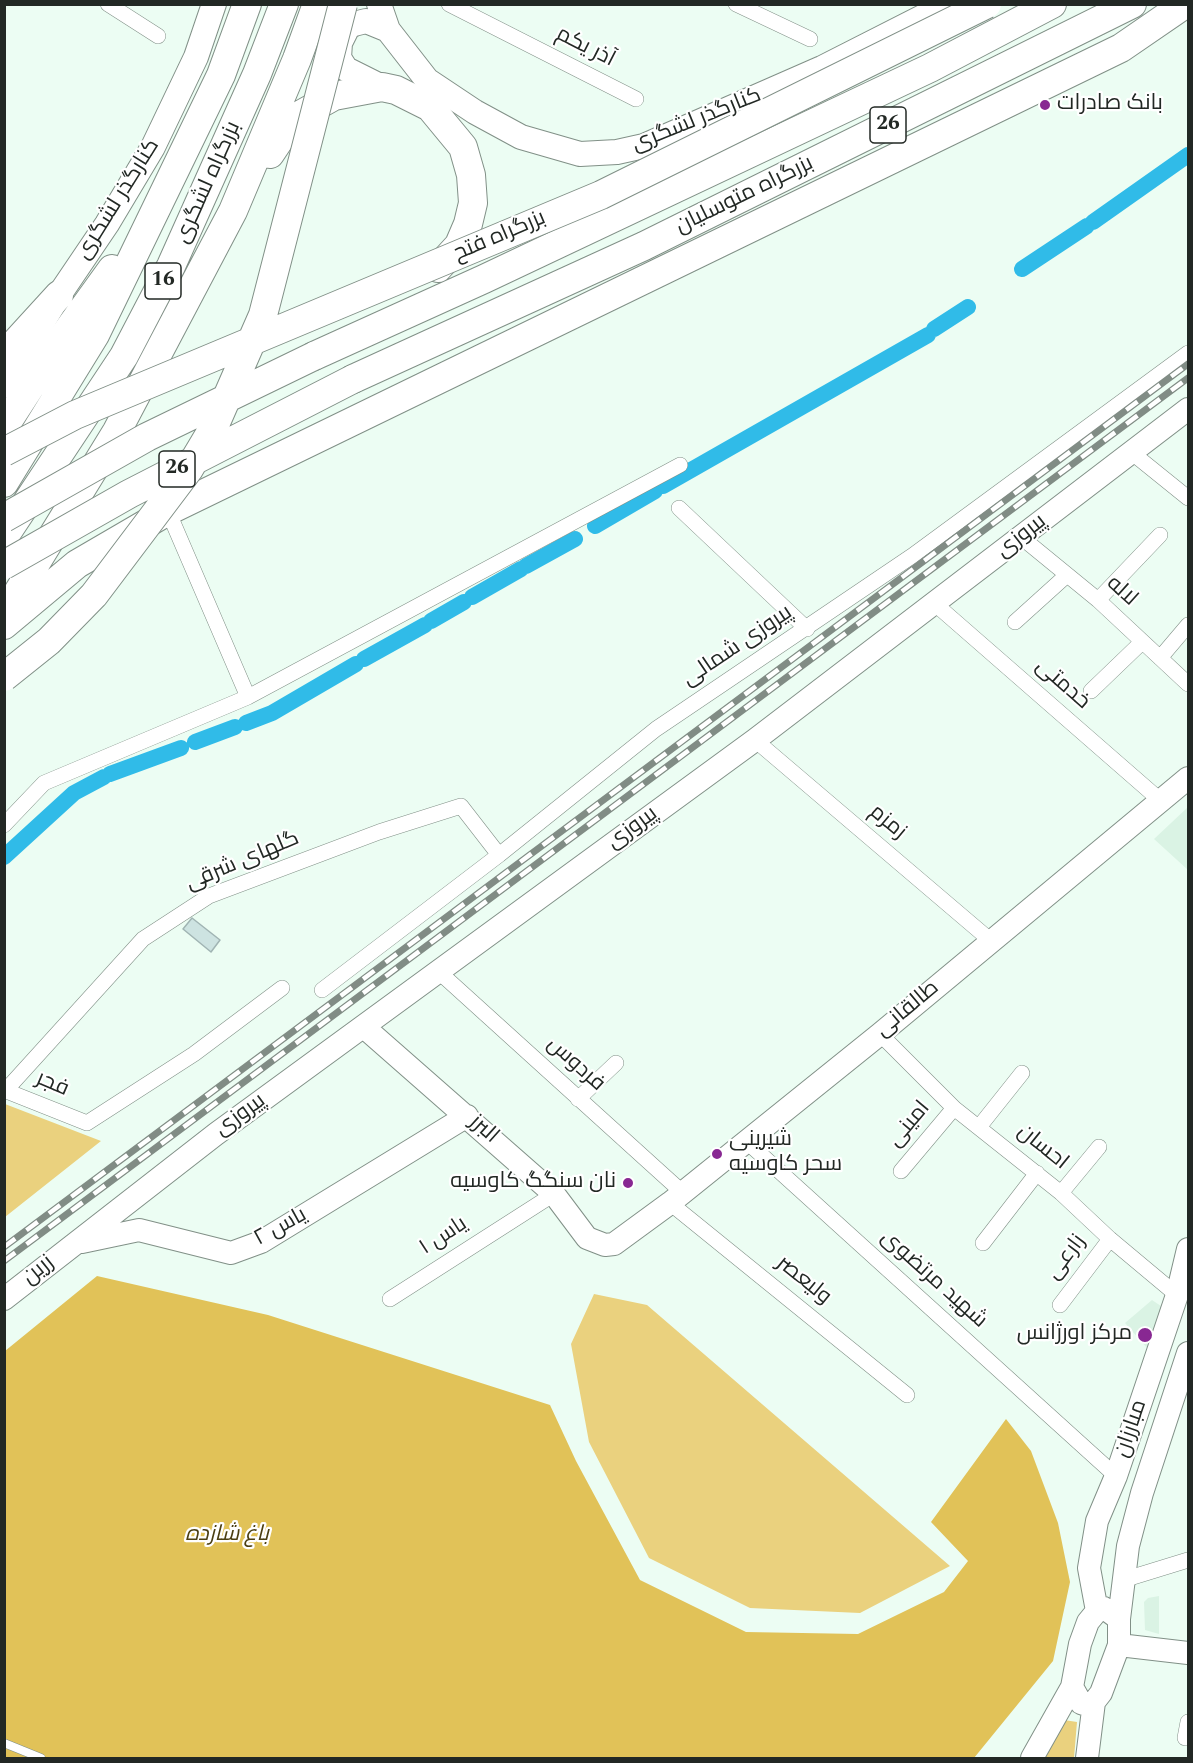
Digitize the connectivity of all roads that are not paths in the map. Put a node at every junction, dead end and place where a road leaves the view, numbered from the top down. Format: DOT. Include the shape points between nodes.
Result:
graph roads {
  1 [pos="108,4"];
  2 [pos="214,4"];
  3 [pos="247,4"];
  4 [pos="284,4"];
  5 [pos="317,4"];
  6 [pos="343,4"];
  7 [pos="379,4"];
  8 [pos="449,4"];
  9 [pos="736,4"];
  10 [pos="948,4"];
  11 [pos="987,4"];
  12 [pos="1052,4"];
  13 [pos="1132,4"];
  14 [pos="1185,4"];
  15 [pos="1188,17"];
  16 [pos="387,30"];
  17 [pos="158,36"];
  18 [pos="810,39"];
  19 [pos="1121,48"];
  20 [pos="382,87"];
  21 [pos="636,99"];
  22 [pos="159,204"];
  23 [pos="233,211"];
  24 [pos="59,295"];
  25 [pos="1188,353"];
  26 [pos="4,355"];
  27 [pos="314,356"];
  28 [pos="4,386"];
  29 [pos="1188,409"];
  30 [pos="4,427"];
  31 [pos="4,452"];
  32 [pos="1131,452"];
  33 [pos="680,465"];
  34 [pos="4,483"];
  35 [pos="1188,498"];
  36 [pos="680,508"];
  37 [pos="168,511"];
  38 [pos="4,518"];
  39 [pos="1160,535"];
  40 [pos="4,537"];
  41 [pos="1021,537"];
  42 [pos="4,565"];
  43 [pos="1067,575"];
  44 [pos="1098,600"];
  45 [pos="934,603"];
  46 [pos="4,615"];
  47 [pos="1015,622"];
  48 [pos="4,625"];
  49 [pos="1188,625"];
  50 [pos="807,629"];
  51 [pos="1142,642"];
  52 [pos="1160,658"];
  53 [pos="4,677"];
  54 [pos="1188,684"];
  55 [pos="1091,691"];
  56 [pos="248,697"];
  57 [pos="754,740"];
  58 [pos="1188,778"];
  59 [pos="1161,801"];
  60 [pos="4,825"];
  61 [pos="499,855"];
  62 [pos="990,940"];
  63 [pos="438,971"];
  64 [pos="282,988"];
  65 [pos="322,990"];
  66 [pos="365,1028"];
  67 [pos="880,1034"];
  68 [pos="616,1063"];
  69 [pos="1022,1072"];
  70 [pos="5,1090"];
  71 [pos="578,1099"];
  72 [pos="954,1108"];
  73 [pos="467,1116"];
  74 [pos="979,1127"];
  75 [pos="746,1141"];
  76 [pos="1099,1148"];
  77 [pos="901,1171"];
  78 [pos="1037,1173"];
  79 [pos="1061,1193"];
  80 [pos="554,1194"];
  81 [pos="676,1198"];
  82 [pos="624,1238"];
  83 [pos="1110,1239"];
  84 [pos="983,1243"];
  85 [pos="74,1244"];
  86 [pos="1188,1249"];
  87 [pos="1183,1297"];
  88 [pos="4,1299"];
  89 [pos="390,1299"];
  90 [pos="1060,1305"];
  91 [pos="1187,1359"];
  92 [pos="907,1395"];
  93 [pos="1116,1476"];
  94 [pos="1188,1560"];
  95 [pos="1124,1580"];
  96 [pos="1097,1611"];
  97 [pos="1119,1619"];
  98 [pos="1119,1645"];
  99 [pos="1188,1653"];
  100 [pos="1072,1687"];
  101 [pos="1094,1702"];
  102 [pos="1188,1722"];
  103 [pos="1185,1738"];
  104 [pos="4,1743"];
  105 [pos="41,1758"];
  106 [pos="1032,1758"];
  107 [pos="1087,1758"];
  1 -- 17 [label="street"];
  2 -- 24 [label="main road, کنارگذر لشگری" via="196,57 153,147"];
  3 -- 22 [label="highway, بزرگراه لشگری / 16" via="220,75"];
  4 -- 40 [label="highway, بزرگراه لشگری / 16" via="171,266 124,356"];
  5 -- 23 [label="highway"];
  6 -- 53 [label="highway, bridge" via="263,315 214,427 189,469 102,586 49,641"];
  7 -- 16 [label="main road, کنارگذر لشگری"];
  8 -- 21 [label="street, آذر یکم"];
  9 -- 18 [label="street"];
  10 -- 16 [label="main road, کنارگذر لشگری" via="822,68 697,124 644,146 596,154 544,146 475,112 427,80"];
  11 -- 31 [label="highway, بزرگراه فتح, bridge" via="601,195 75,415"];
  12 -- 27 [label="highway, بزرگراه متوسلیان / 26" via="930,68"];
  13 -- 42 [label="highway, بزرگراه متوسلیان / 26, bridge" via="644,246 353,379 129,494"];
  14 -- 19 [label="highway"];
  15 -- 19 [label="street"];
  16 -- 20 [label="main road" via="366,21 354,24 348,27 340,43 339,58 346,69"];
  19 -- 37 [label="highway"];
  20 -- 23 [label="highway" via="334,96 300,115"];
  20 -- 27 [label="highway" via="430,107 463,147 473,202 468,224 459,245 422,285"];
  22 -- 30 [label="highway" via="60,341"];
  22 -- 34 [label="highway, بزرگراه لشگری / 16" via="95,335"];
  23 -- 46 [label="highway" via="117,431"];
  24 -- 26 [label="highway"];
  24 -- 28 [label="main road, کنارگذر لشگری"];
  25 -- 50 [label="street, پیروزی شمالی"];
  27 -- 38 [label="highway, 26, bridge" via="147,437"];
  29 -- 32 [label="street, پیروزی"];
  32 -- 35 [label="street"];
  32 -- 41 [label="street, پیروزی"];
  33 -- 56 [label="street"];
  36 -- 50 [label="street"];
  37 -- 48 [label="highway" via="77,564"];
  37 -- 56 [label="street"];
  39 -- 44 [label="street"];
  41 -- 43 [label="street, لاله"];
  41 -- 45 [label="street, پیروزی"];
  43 -- 44 [label="street, لاله"];
  43 -- 47 [label="street"];
  44 -- 51 [label="street, لاله"];
  45 -- 57 [label="street, پیروزی"];
  45 -- 59 [label="street, خدمتی"];
  49 -- 52 [label="street"];
  50 -- 61 [label="street, پیروزی شمالی" via="656,729"];
  51 -- 52 [label="street, لاله"];
  51 -- 55 [label="street"];
  52 -- 54 [label="street, لاله"];
  56 -- 60 [label="street" via="44,783"];
  57 -- 62 [label="street, زمزم"];
  57 -- 63 [label="street, پیروزی"];
  58 -- 59 [label="street, طالقانی"];
  59 -- 62 [label="street, طالقانی"];
  61 -- 65 [label="street, پیروزی شمالی"];
  61 -- 70 [label="street, گلهای شرقی" via="465,807 458,807 379,832 209,896 143,939"];
  62 -- 67 [label="street, طالقانی"];
  63 -- 66 [label="street, پیروزی"];
  63 -- 71 [label="street, فردوس"];
  64 -- 70 [label="street, فجر" via="194,1054 91,1121 82,1122"];
  66 -- 73 [label="street, البرز"];
  66 -- 85 [label="street, پیروزی" via="216,1134"];
  67 -- 72 [label="street, احسان"];
  67 -- 75 [label="street, طالقانی"];
  68 -- 71 [label="street"];
  69 -- 74 [label="street"];
  71 -- 81 [label="street, فردوس"];
  72 -- 74 [label="street, احسان"];
  72 -- 77 [label="street, امینی"];
  73 -- 80 [label="street, البرز"];
  73 -- 85 [label="street, یاس ۲" via="261,1242 231,1253 139,1230"];
  74 -- 78 [label="street, احسان"];
  75 -- 81 [label="street, طالقانی"];
  75 -- 93 [label="street, شهید مرتضوی"];
  76 -- 79 [label="street"];
  78 -- 79 [label="street, احسان"];
  78 -- 84 [label="street"];
  79 -- 83 [label="street, احسان"];
  80 -- 82 [label="street, البرز" via="587,1238 605,1245"];
  80 -- 89 [label="street, یاس ۱"];
  81 -- 82 [label="street, طالقانی"];
  81 -- 92 [label="street, ولیعصر"];
  83 -- 87 [label="street, احسان"];
  83 -- 90 [label="street, زارعی"];
  85 -- 88 [label="street, زرین"];
  86 -- 87 [label="street, مبارزان"];
  87 -- 93 [label="street, مبارزان"];
  91 -- 95 [label="street, مبارزان" via="1142,1493"];
  93 -- 96 [label="street, مبارزان" via="1097,1521 1089,1568"];
  94 -- 95 [label="street"];
  95 -- 97 [label="street, مبارزان"];
  96 -- 97 [label="street" via="1104,1608"];
  96 -- 100 [label="street" via="1080,1644"];
  97 -- 98 [label="street, مبارزان"];
  98 -- 99 [label="street"];
  98 -- 101 [label="street, مبارزان"];
  100 -- 101 [label="street" via="1081,1703"];
  100 -- 106 [label="street"];
  101 -- 107 [label="street"];
  102 -- 103 [label="street"];
  104 -- 105 [label="lane"];
}
